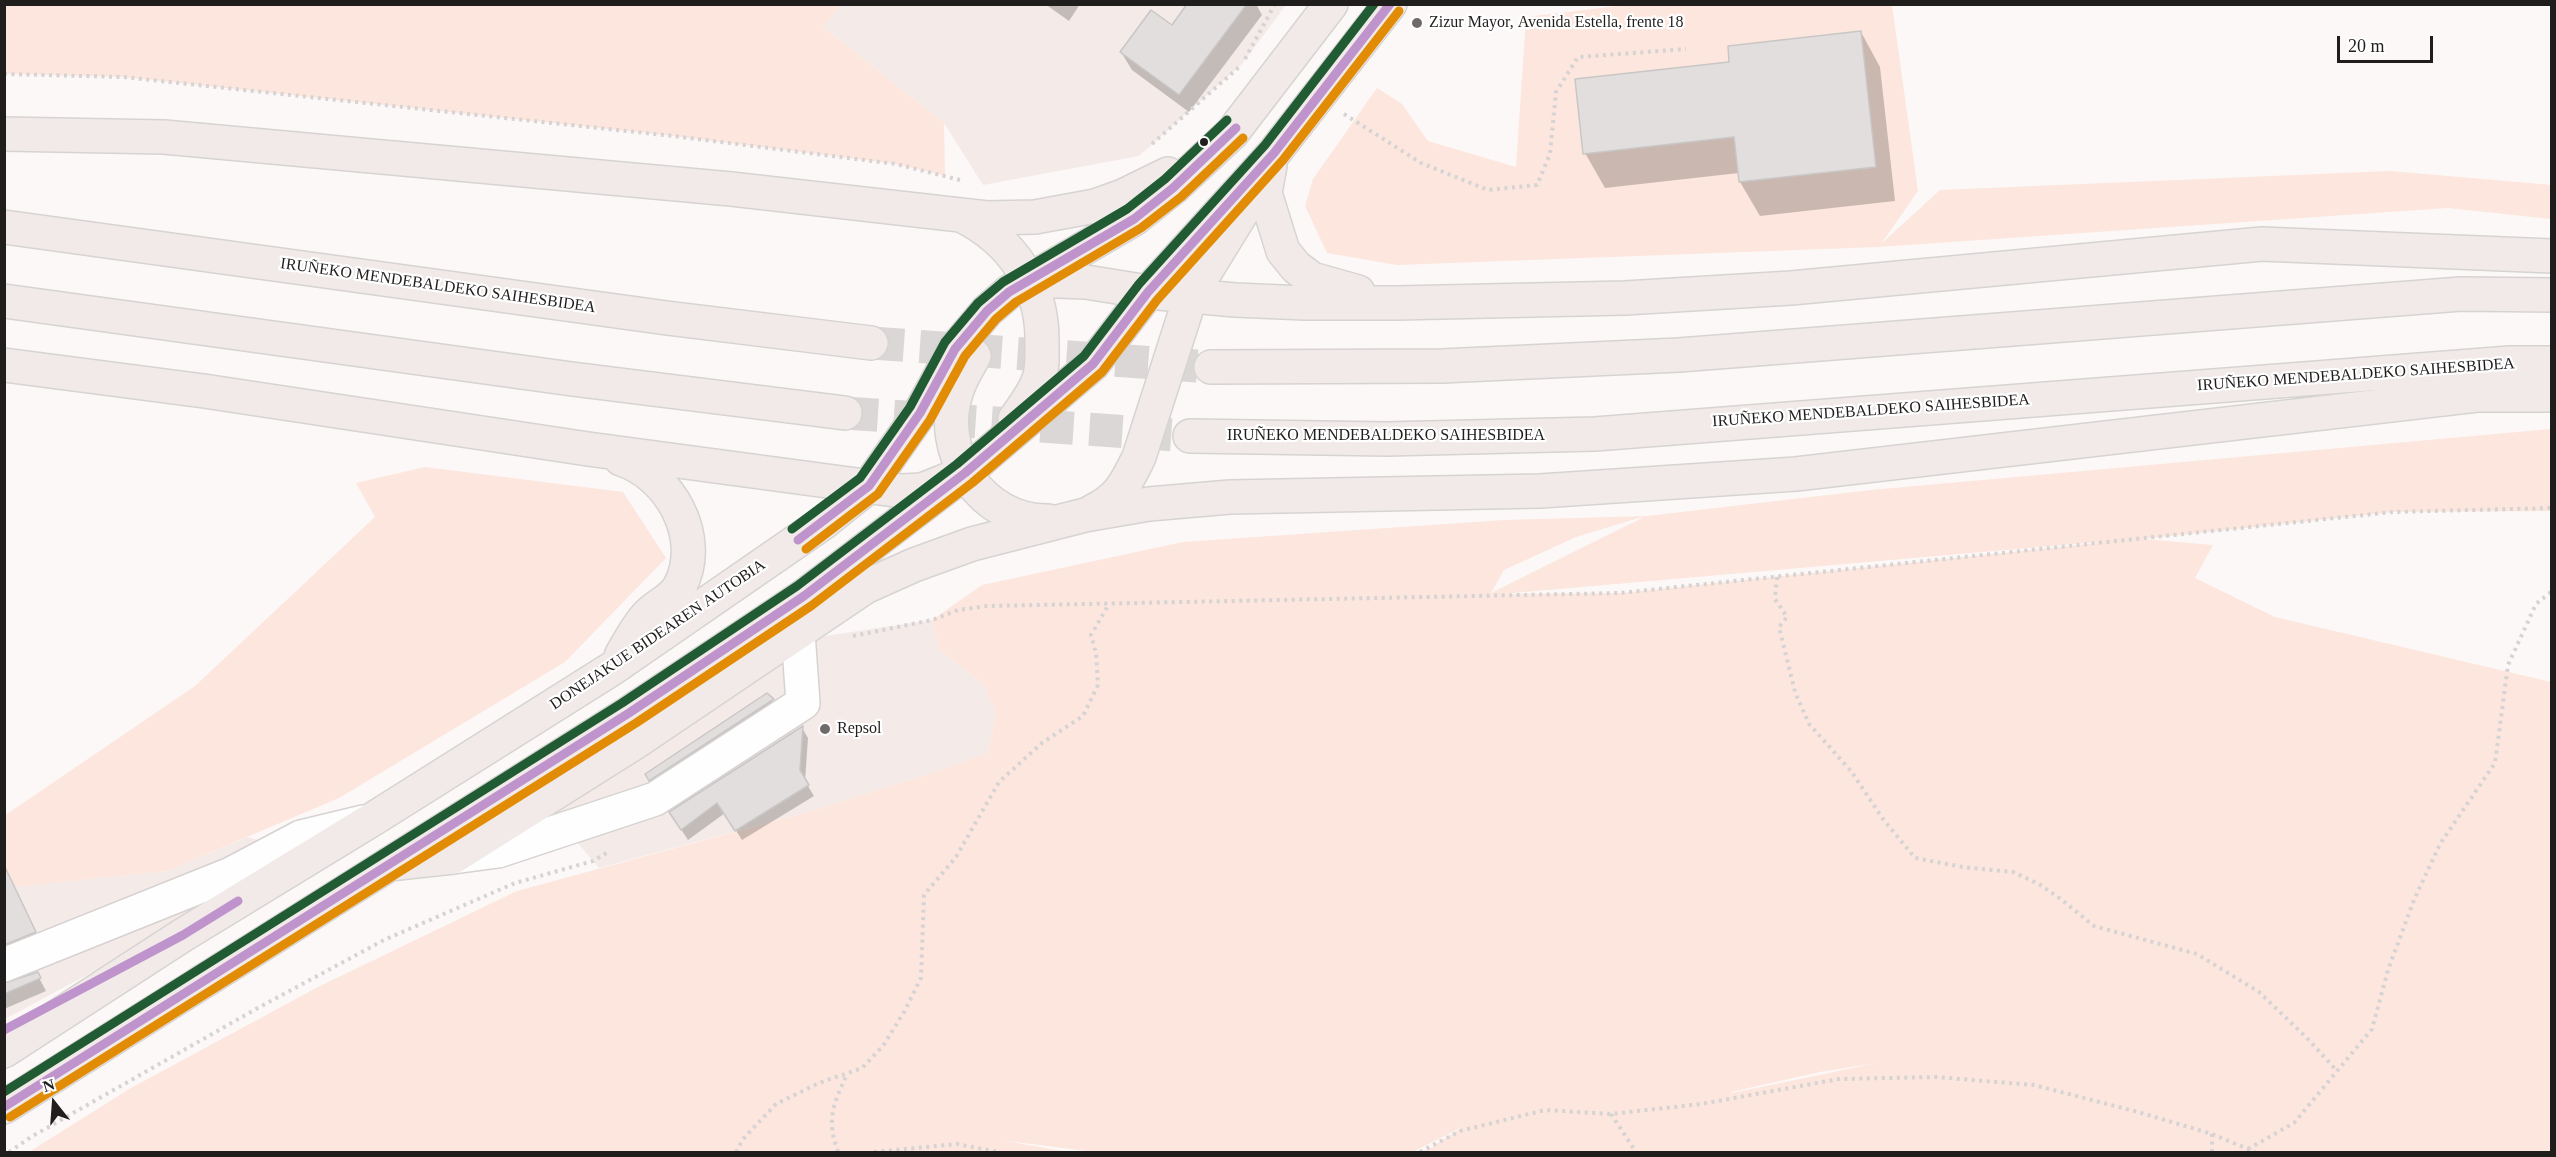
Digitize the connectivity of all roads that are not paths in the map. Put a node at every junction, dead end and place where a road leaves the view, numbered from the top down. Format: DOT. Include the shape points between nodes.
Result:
graph roads {
  1 [pos="1331,4"];
  2 [pos="1390,4"];
  3 [pos="1232,132"];
  4 [pos="4,134"];
  5 [pos="1274,153"];
  6 [pos="960,215"];
  7 [pos="4,226"];
  8 [pos="2552,256"];
  9 [pos="1020,286"];
  10 [pos="1148,292"];
  11 [pos="1191,295"];
  12 [pos="2552,295"];
  13 [pos="4,301"];
  14 [pos="1397,303"];
  15 [pos="871,343"];
  16 [pos="2552,363"];
  17 [pos="4,365"];
  18 [pos="1211,367"];
  19 [pos="2552,395"];
  20 [pos="845,413"];
  21 [pos="1190,436"];
  22 [pos="998,446"];
  23 [pos="588,449"];
  24 [pos="965,473"];
  25 [pos="869,486"];
  26 [pos="1075,518"];
  27 [pos="799,642"];
  28 [pos="613,668"];
  29 [pos="373,819"];
  30 [pos="453,857"];
  31 [pos="389,864"];
  32 [pos="183,935"];
  33 [pos="4,965"];
  34 [pos="4,1030"];
  35 [pos="4,1051"];
  36 [pos="4,1107"];
  1 -- 3 [label="highway"];
  2 -- 5 [label="highway"];
  3 -- 6 [label="highway" via="1154,183 1095,206 1035,217"];
  3 -- 9 [label="highway, DONEJAKUE BIDEAREN AUTOBIA" via="1134,219"];
  4 -- 6 [label="highway" via="164,136 731,189"];
  5 -- 10 [label="highway"];
  5 -- 11 [label="highway" via="1241,216"];
  5 -- 14 [label="highway" via="1265,193 1280,243 1296,267 1311,279"];
  6 -- 9 [label="highway" via="1000,240"];
  7 -- 15 [label="highway, IRUÑEKO MENDEBALDEKO SAIHESBIDEA"];
  8 -- 14 [label="highway" via="2262,244 1791,288 1625,298"];
  9 -- 10 [label="highway" via="1086,282"];
  9 -- 22 [label="highway" via="1036,295 1042,330 1040,377"];
  9 -- 24 [label="highway" via="957,390 953,436"];
  9 -- 25 [label="highway, DONEJAKUE BIDEAREN AUTOBIA" via="987,311 955,349 920,413"];
  10 -- 11 [label="highway"];
  10 -- 22 [label="highway" via="1093,364"];
  11 -- 14 [label="highway" via="1305,303"];
  11 -- 26 [label="highway" via="1139,457 1120,494"];
  12 -- 18 [label="highway" via="2461,294 1678,355 1442,366"];
  13 -- 20 [label="highway"];
  16 -- 21 [label="highway, IRUÑEKO MENDEBALDEKO SAIHESBIDEA" via="2510,363 1595,434 1387,439"];
  17 -- 23 [label="highway"];
  19 -- 26 [label="highway" via="2477,394 1796,474 1540,491 1230,497 1149,504"];
  22 -- 24 [label="highway"];
  23 -- 25 [label="highway"];
  23 -- 28 [label="highway" via="635,464 653,475 678,509 688,540 688,559 679,588 646,617"];
  24 -- 25 [label="highway" via="922,490"];
  24 -- 26 [label="highway" via="988,501 1005,512 1023,519"];
  24 -- 31 [label="highway" via="804,596 629,713"];
  25 -- 28 [label="highway, DONEJAKUE BIDEAREN AUTOBIA" via="823,523"];
  26 -- 27 [label="highway" via="972,544 914,565 858,591"];
  27 -- 30 [label="highway"];
  27 -- 30 [label="lane" via="803,703 655,799 498,850"];
  28 -- 29 [label="highway, DONEJAKUE BIDEAREN AUTOBIA"];
  29 -- 32 [label="highway, DONEJAKUE BIDEAREN AUTOBIA"];
  29 -- 33 [label="lane" via="302,837 231,874"];
  30 -- 31 [label="highway"];
  31 -- 36 [label="highway"];
  32 -- 34 [label="highway"];
  32 -- 35 [label="highway, DONEJAKUE BIDEAREN AUTOBIA"];
}
